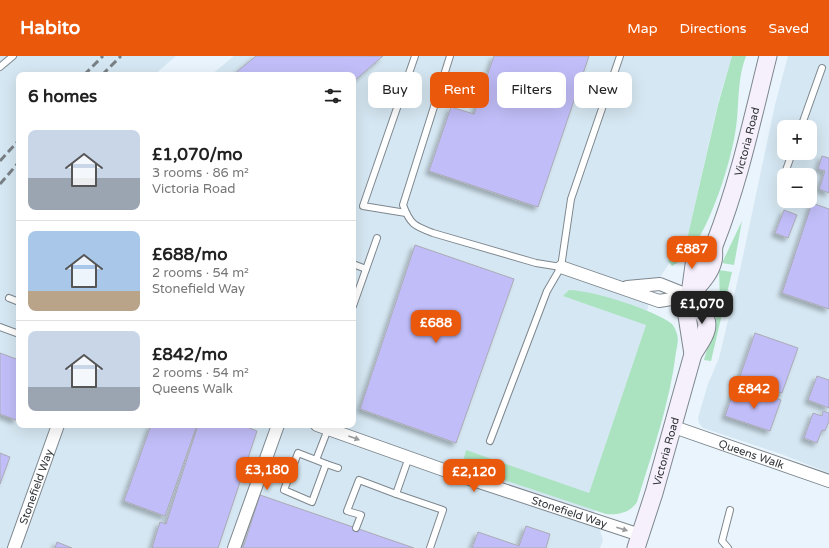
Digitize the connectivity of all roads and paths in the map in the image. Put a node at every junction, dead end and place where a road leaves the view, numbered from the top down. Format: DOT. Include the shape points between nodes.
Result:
graph roads {
  1 [pos="13,56"];
  2 [pos="415,56"];
  3 [pos="450,56"];
  4 [pos="620,56"];
  5 [pos="768,56"];
  6 [pos="0,67"];
  7 [pos="822,68"];
  8 [pos="803,120"];
  9 [pos="406,213"];
  10 [pos="376,238"];
  11 [pos="356,265"];
  12 [pos="561,267"];
  13 [pos="366,269"];
  14 [pos="624,288"];
  15 [pos="690,296"];
  16 [pos="356,297"];
  17 [pos="9,298"];
  18 [pos="16,301"];
  19 [pos="0,327"];
  20 [pos="16,333"];
  21 [pos="674,427"];
  22 [pos="57,428"];
  23 [pos="277,428"];
  24 [pos="322,428"];
  25 [pos="325,428"];
  26 [pos="490,441"];
  27 [pos="408,458"];
  28 [pos="316,460"];
  29 [pos="326,464"];
  30 [pos="338,468"];
  31 [pos="829,481"];
  32 [pos="396,494"];
  33 [pos="730,510"];
  34 [pos="356,528"];
  35 [pos="638,542"];
  36 [pos="14,548"];
  37 [pos="234,548"];
  38 [pos="430,548"];
  39 [pos="728,548"];
  1 -- 6 [label="lane"];
  2 -- 9 [label="lane" via="363,206"];
  3 -- 9 [label="lane" via="403,205"];
  4 -- 12 [label="lane" via="571,199"];
  5 -- 15 [label="street, Victoria Road" via="734,192 713,248 705,252 694,265"];
  7 -- 8 [label="lane"];
  9 -- 12 [label="lane" via="416,227 433,233 536,263"];
  10 -- 13 [label="lane"];
  11 -- 13 [label="lane"];
  12 -- 14 [label="street"];
  12 -- 26 [label="lane" via="547,291"];
  13 -- 16 [label="lane"];
  14 -- 15 [label="street" via="660,284"];
  14 -- 15 [label="street" via="659,301"];
  15 -- 21 [label="street, Victoria Road" via="687,316 693,354"];
  17 -- 18 [label="lane"];
  19 -- 20 [label="lane"];
  21 -- 31 [label="street, Queens Walk"];
  21 -- 35 [label="street, Victoria Road"];
  22 -- 36 [label="street, Stonefield Way"];
  23 -- 37 [label="street"];
  24 -- 28 [label="lane"];
  25 -- 27 [label="street, Stonefield Way, one-way"];
  27 -- 32 [label="lane"];
  27 -- 35 [label="street, Stonefield Way, one-way"];
  28 -- 29 [label="lane"];
  28 -- 29 [label="lane" via="298,453 284,490 312,502"];
  29 -- 30 [label="lane"];
  32 -- 34 [label="lane" via="359,480 347,511 361,515"];
  32 -- 38 [label="lane" via="443,510"];
  33 -- 39 [label="lane" via="722,541"];
}
